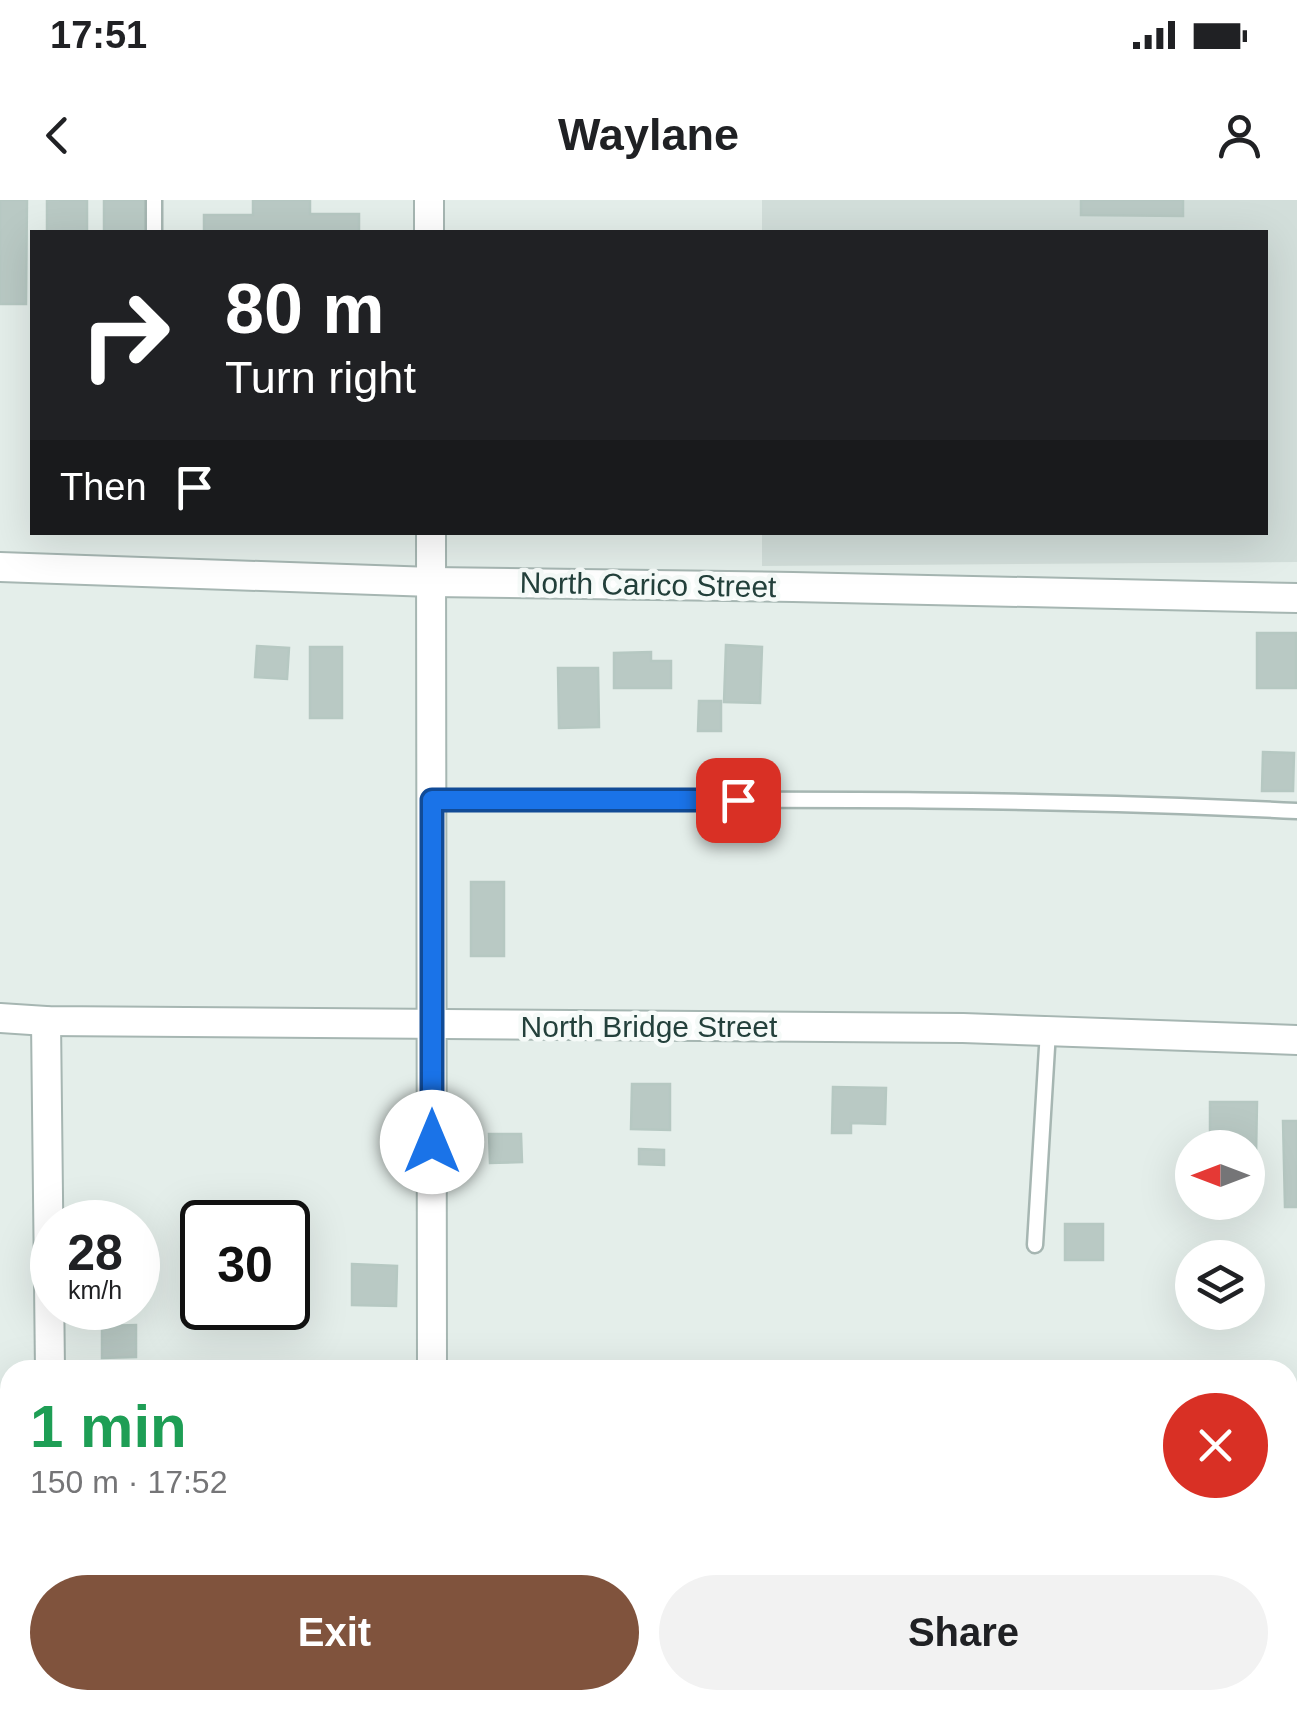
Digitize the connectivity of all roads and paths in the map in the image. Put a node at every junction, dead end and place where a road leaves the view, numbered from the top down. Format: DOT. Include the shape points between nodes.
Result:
graph roads {
  1 [pos="154,200"];
  2 [pos="429,200"];
  3 [pos="154,230"];
  4 [pos="429,230"];
  5 [pos="431,535"];
  6 [pos="0,567"];
  7 [pos="432,582"];
  8 [pos="1297,598"];
  9 [pos="432,800"];
  10 [pos="1297,812"];
  11 [pos="0,1018"];
  12 [pos="46,1021"];
  13 [pos="433,1026"];
  14 [pos="1048,1031"];
  15 [pos="1297,1040"];
  16 [pos="1035,1245"];
  17 [pos="50,1360"];
  18 [pos="432,1360"];
  1 -- 3 [label="lane"];
  2 -- 4 [label="street"];
  5 -- 7 [label="street"];
  6 -- 7 [label="street, North Carico Street"];
  7 -- 8 [label="street, North Carico Street"];
  7 -- 9 [label="street"];
  9 -- 10 [label="lane" via="1153,804"];
  9 -- 13 [label="street"];
  11 -- 12 [label="street, North Bridge Street"];
  12 -- 13 [label="street, North Bridge Street"];
  12 -- 17 [label="street"];
  13 -- 14 [label="street, North Bridge Street"];
  13 -- 18 [label="street"];
  14 -- 15 [label="street, North Bridge Street"];
  14 -- 16 [label="lane"];
}
